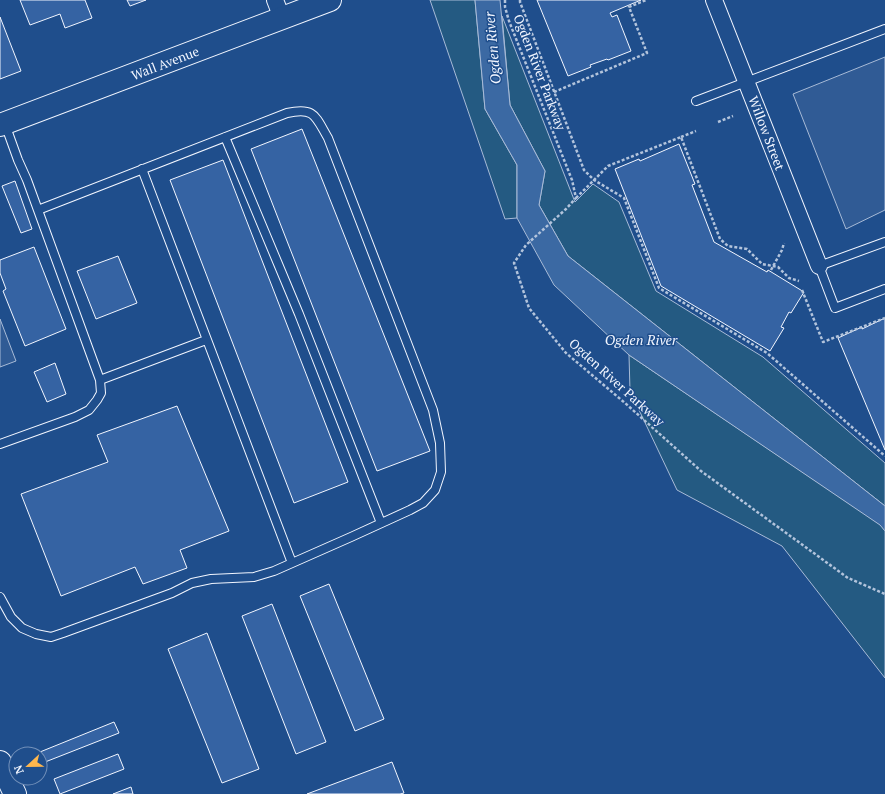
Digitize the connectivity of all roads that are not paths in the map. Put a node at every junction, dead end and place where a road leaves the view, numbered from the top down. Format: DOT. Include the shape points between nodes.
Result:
graph roads {
  1 [pos="330,0"];
  2 [pos="714,0"];
  3 [pos="278,9"];
  4 [pos="885,29"];
  5 [pos="747,81"];
  6 [pos="696,101"];
  7 [pos="2,124"];
  8 [pos="225,137"];
  9 [pos="142,169"];
  10 [pos="38,210"];
  11 [pos="885,242"];
  12 [pos="819,266"];
  13 [pos="885,289"];
  14 [pos="206,340"];
  15 [pos="100,380"];
  16 [pos="0,444"];
  17 [pos="381,523"];
  18 [pos="292,563"];
  19 [pos="0,597"];
  20 [pos="0,762"];
  21 [pos="15,794"];
  1 -- 3 [label="main road, Wall Avenue"];
  2 -- 5 [label="street, Willow Street"];
  3 -- 7 [label="main road, Wall Avenue"];
  4 -- 5 [label="lane"];
  5 -- 6 [label="lane"];
  5 -- 12 [label="street, Willow Street"];
  7 -- 10 [label="lane"];
  8 -- 9 [label="lane"];
  8 -- 17 [label="lane" via="299,314"];
  8 -- 17 [label="lane" via="287,112 306,111 316,117 328,138 433,410 440,443 441,472 435,490 423,503"];
  9 -- 10 [label="lane"];
  9 -- 14 [label="lane"];
  10 -- 15 [label="lane"];
  11 -- 12 [label="lane"];
  12 -- 13 [label="lane" via="835,308"];
  14 -- 15 [label="lane"];
  14 -- 18 [label="lane"];
  15 -- 16 [label="lane" via="101,393 89,410"];
  17 -- 18 [label="lane"];
  18 -- 19 [label="lane" via="254,577 211,579 192,583 172,593 51,637 22,628 11,617"];
  20 -- 21 [label="main road"];
}
